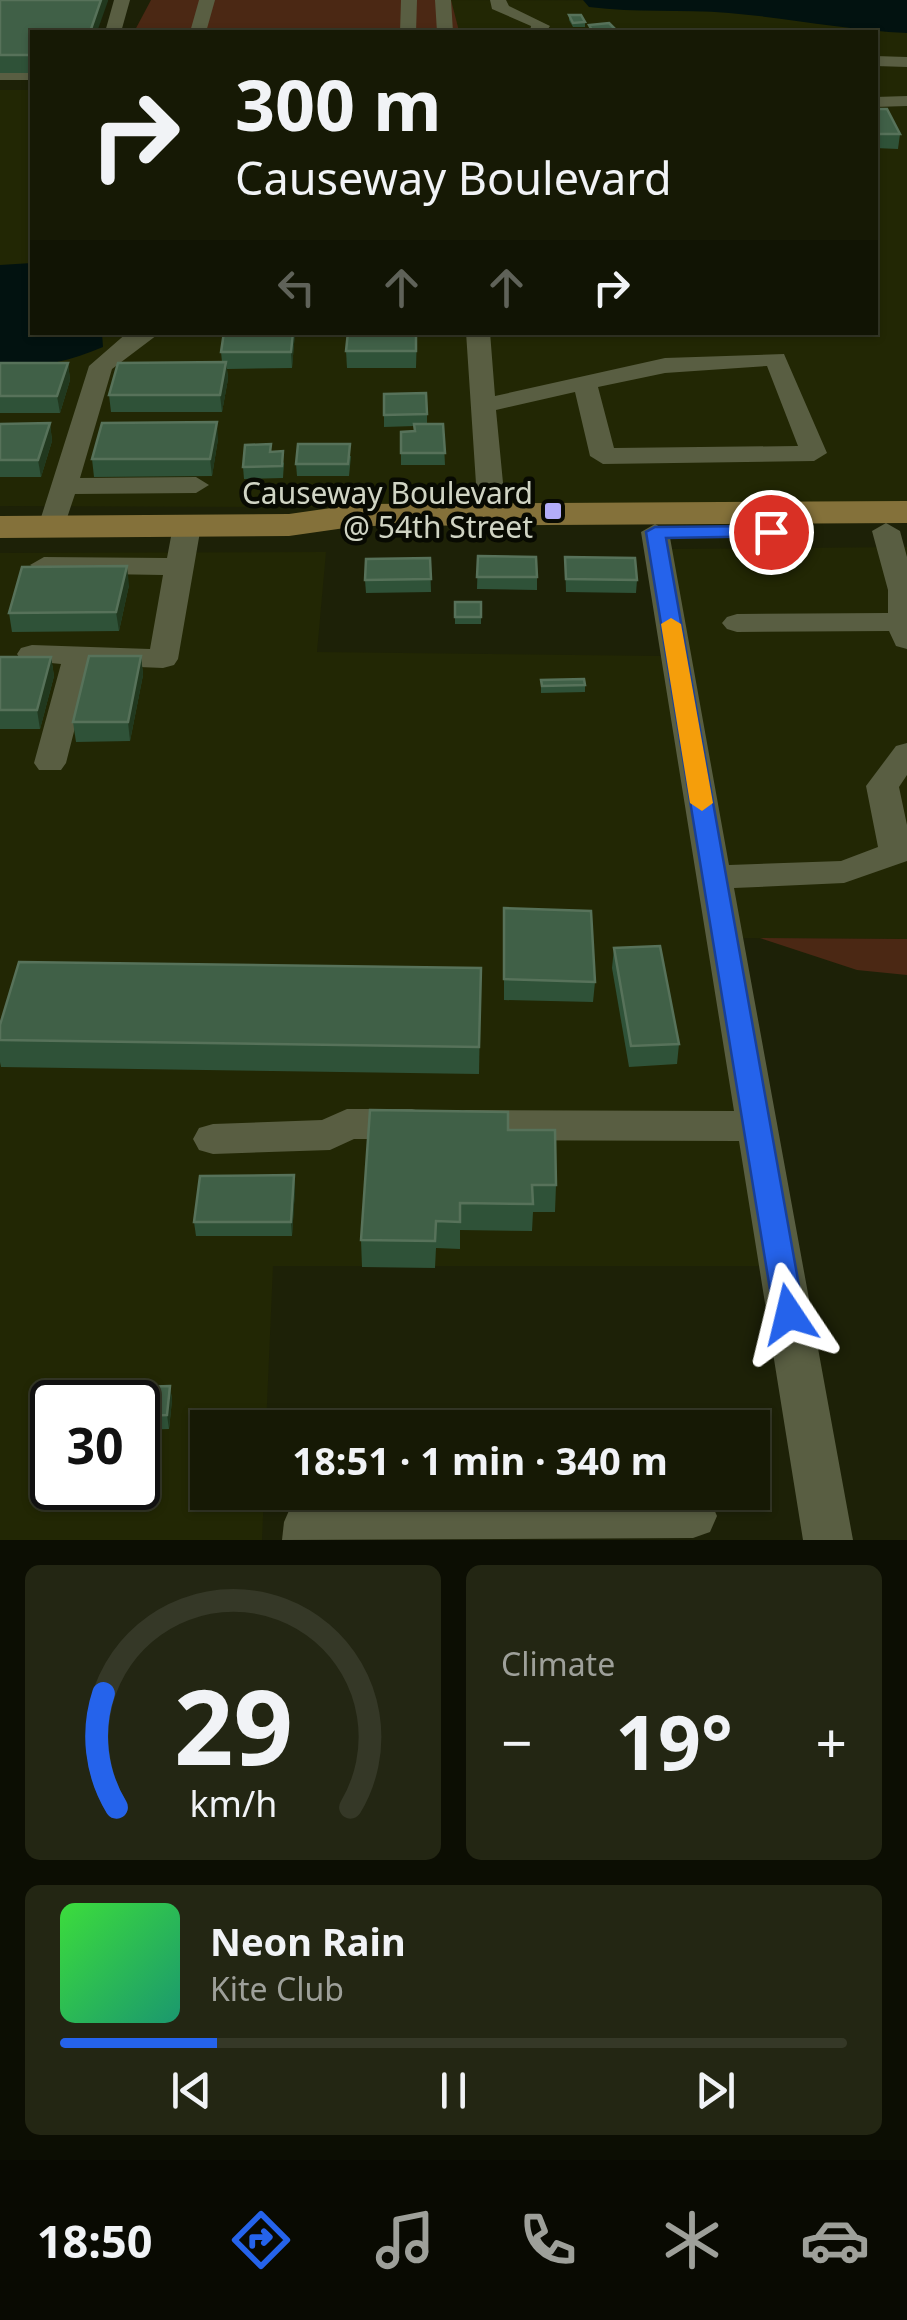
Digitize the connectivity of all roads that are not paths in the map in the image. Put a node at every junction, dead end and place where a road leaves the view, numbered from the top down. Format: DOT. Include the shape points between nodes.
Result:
graph roads {
  1 [pos="122,0"];
  2 [pos="207,0"];
  3 [pos="409,0"];
  4 [pos="442,0"];
  5 [pos="498,0"];
  6 [pos="114,30"];
  7 [pos="199,30"];
  8 [pos="408,30"];
  9 [pos="444,30"];
  10 [pos="539,30"];
  11 [pos="878,61"];
  12 [pos="907,62"];
  13 [pos="30,74"];
  14 [pos="0,75"];
  15 [pos="0,89"];
  16 [pos="30,89"];
  17 [pos="878,102"];
  18 [pos="907,102"];
  19 [pos="145,335"];
  20 [pos="478,335"];
  21 [pos="585,384"];
  22 [pos="484,405"];
  23 [pos="48,426"];
  24 [pos="81,426"];
  25 [pos="116,426"];
  26 [pos="196,485"];
  27 [pos="63,486"];
  28 [pos="492,514"];
  29 [pos="902,524"];
  30 [pos="289,525"];
  31 [pos="187,526"];
  32 [pos="0,527"];
  33 [pos="52,527"];
  34 [pos="334,532"];
  35 [pos="655,532"];
  36 [pos="44,565"];
  37 [pos="179,567"];
  38 [pos="737,622"];
  39 [pos="906,628"];
  40 [pos="32,654"];
  41 [pos="78,656"];
  42 [pos="907,753"];
  43 [pos="50,763"];
  44 [pos="902,854"];
  45 [pos="714,877"];
  46 [pos="757,1126"];
  47 [pos="213,1139"];
  48 [pos="693,1516"];
  49 [pos="307,1540"];
  50 [pos="828,1540"];
  1 -- 6 [label="street"];
  2 -- 7 [label="street"];
  3 -- 8 [label="street"];
  4 -- 9 [label="street"];
  5 -- 10 [label="street" via="509,15 532,18"];
  11 -- 12 [label="street"];
  13 -- 14 [label="street"];
  15 -- 16 [label="street"];
  17 -- 18 [label="street"];
  19 -- 24 [label="street" via="101,366"];
  20 -- 22 [label="street"];
  21 -- 21 [label="street" via="697,360 776,359 814,453 603,456"];
  21 -- 22 [label="street"];
  22 -- 28 [label="street"];
  23 -- 24 [label="street"];
  24 -- 25 [label="street"];
  24 -- 27 [label="street"];
  26 -- 27 [label="street"];
  27 -- 33 [label="street"];
  28 -- 29 [label="main road"];
  28 -- 30 [label="main road" via="359,515"];
  28 -- 34 [label="main road" via="485,522"];
  29 -- 35 [label="main road"];
  29 -- 39 [label="street"];
  30 -- 31 [label="main road"];
  30 -- 34 [label="main road"];
  31 -- 33 [label="main road"];
  31 -- 37 [label="street"];
  32 -- 33 [label="main road"];
  34 -- 35 [label="main road"];
  35 -- 45 [label="street"];
  36 -- 37 [label="street"];
  37 -- 41 [label="street" via="163,660"];
  38 -- 39 [label="street"];
  40 -- 41 [label="street"];
  41 -- 43 [label="street"];
  42 -- 44 [label="street" via="882,786"];
  44 -- 45 [label="street" via="844,872"];
  45 -- 46 [label="street"];
  46 -- 47 [label="street" via="346,1124 330,1135"];
  46 -- 50 [label="street"];
  48 -- 49 [label="street" via="308,1522"];
}
